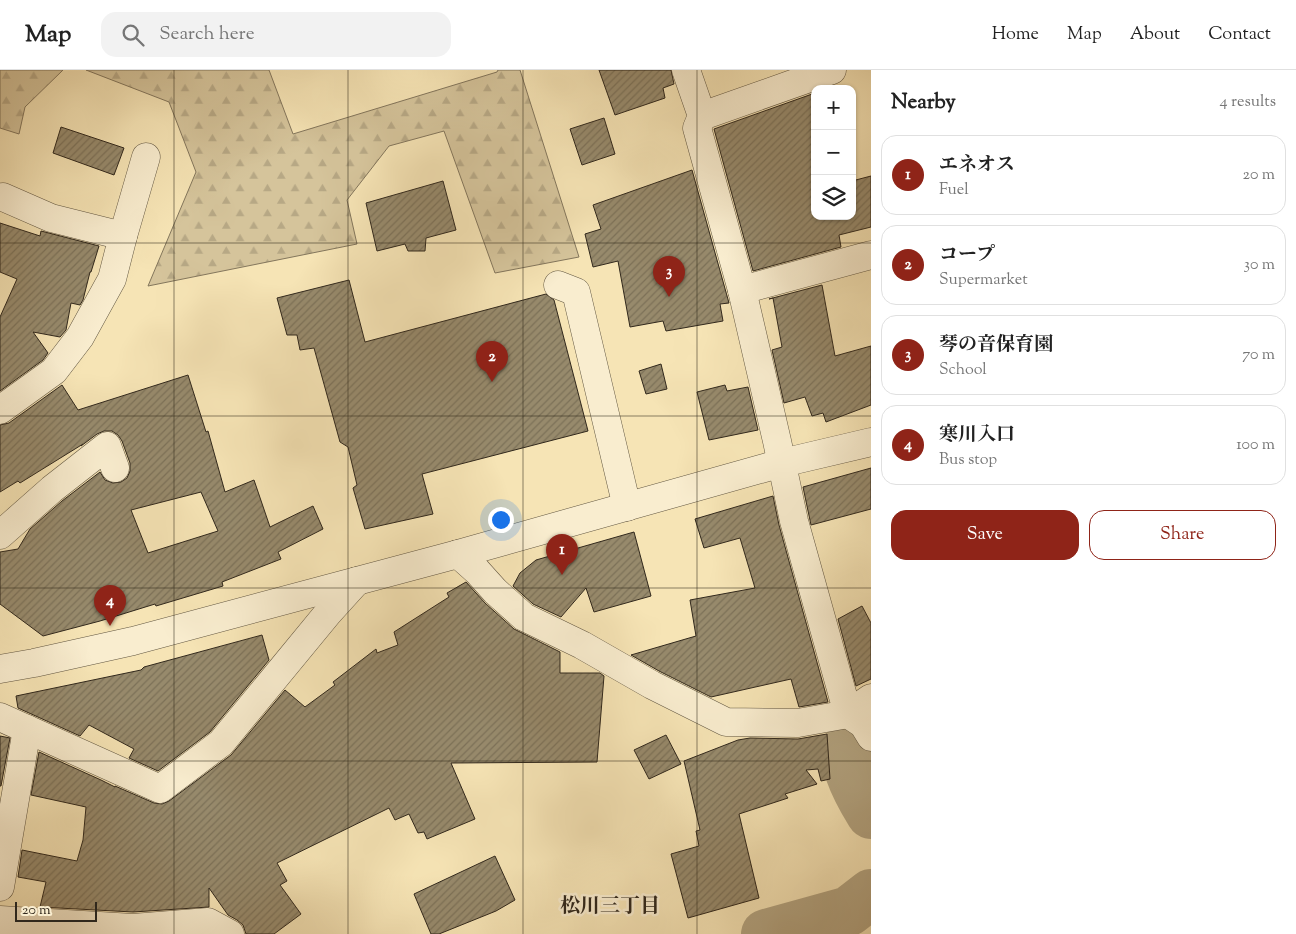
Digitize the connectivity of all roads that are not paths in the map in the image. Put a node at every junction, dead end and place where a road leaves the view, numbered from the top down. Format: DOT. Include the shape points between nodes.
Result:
graph roads {
  1 [pos="686,70"];
  2 [pos="832,70"];
  3 [pos="835,85"];
  4 [pos="702,116"];
  5 [pos="146,157"];
  6 [pos="3,197"];
  7 [pos="122,236"];
  8 [pos="871,255"];
  9 [pos="558,285"];
  10 [pos="742,290"];
  11 [pos="0,410"];
  12 [pos="871,442"];
  13 [pos="782,464"];
  14 [pos="116,468"];
  15 [pos="627,507"];
  16 [pos="0,535"];
  17 [pos="458,554"];
  18 [pos="358,581"];
  19 [pos="0,669"];
  20 [pos="0,717"];
  21 [pos="863,718"];
  22 [pos="27,729"];
  23 [pos="0,887"];
  24 [pos="0,920"];
  25 [pos="230,934"];
  1 -- 4 [label="street"];
  2 -- 3 [label="street"];
  2 -- 4 [label="street"];
  4 -- 10 [label="street" via="697,128"];
  5 -- 7 [label="street"];
  6 -- 7 [label="street" via="51,218"];
  7 -- 11 [label="street" via="112,279 80,337 54,372"];
  8 -- 10 [label="street"];
  9 -- 15 [label="street" via="576,292"];
  10 -- 13 [label="street"];
  12 -- 13 [label="street"];
  13 -- 15 [label="street"];
  13 -- 21 [label="street" via="794,521"];
  14 -- 16 [label="street" via="107,446"];
  15 -- 17 [label="street"];
  17 -- 18 [label="street"];
  17 -- 21 [label="street" via="524,617 726,722 798,724"];
  18 -- 19 [label="street" via="133,641"];
  18 -- 22 [label="street" via="328,612 221,743 160,789"];
  20 -- 22 [label="street"];
  22 -- 23 [label="street"];
  24 -- 25 [label="street" via="133,928 208,922"];
}
